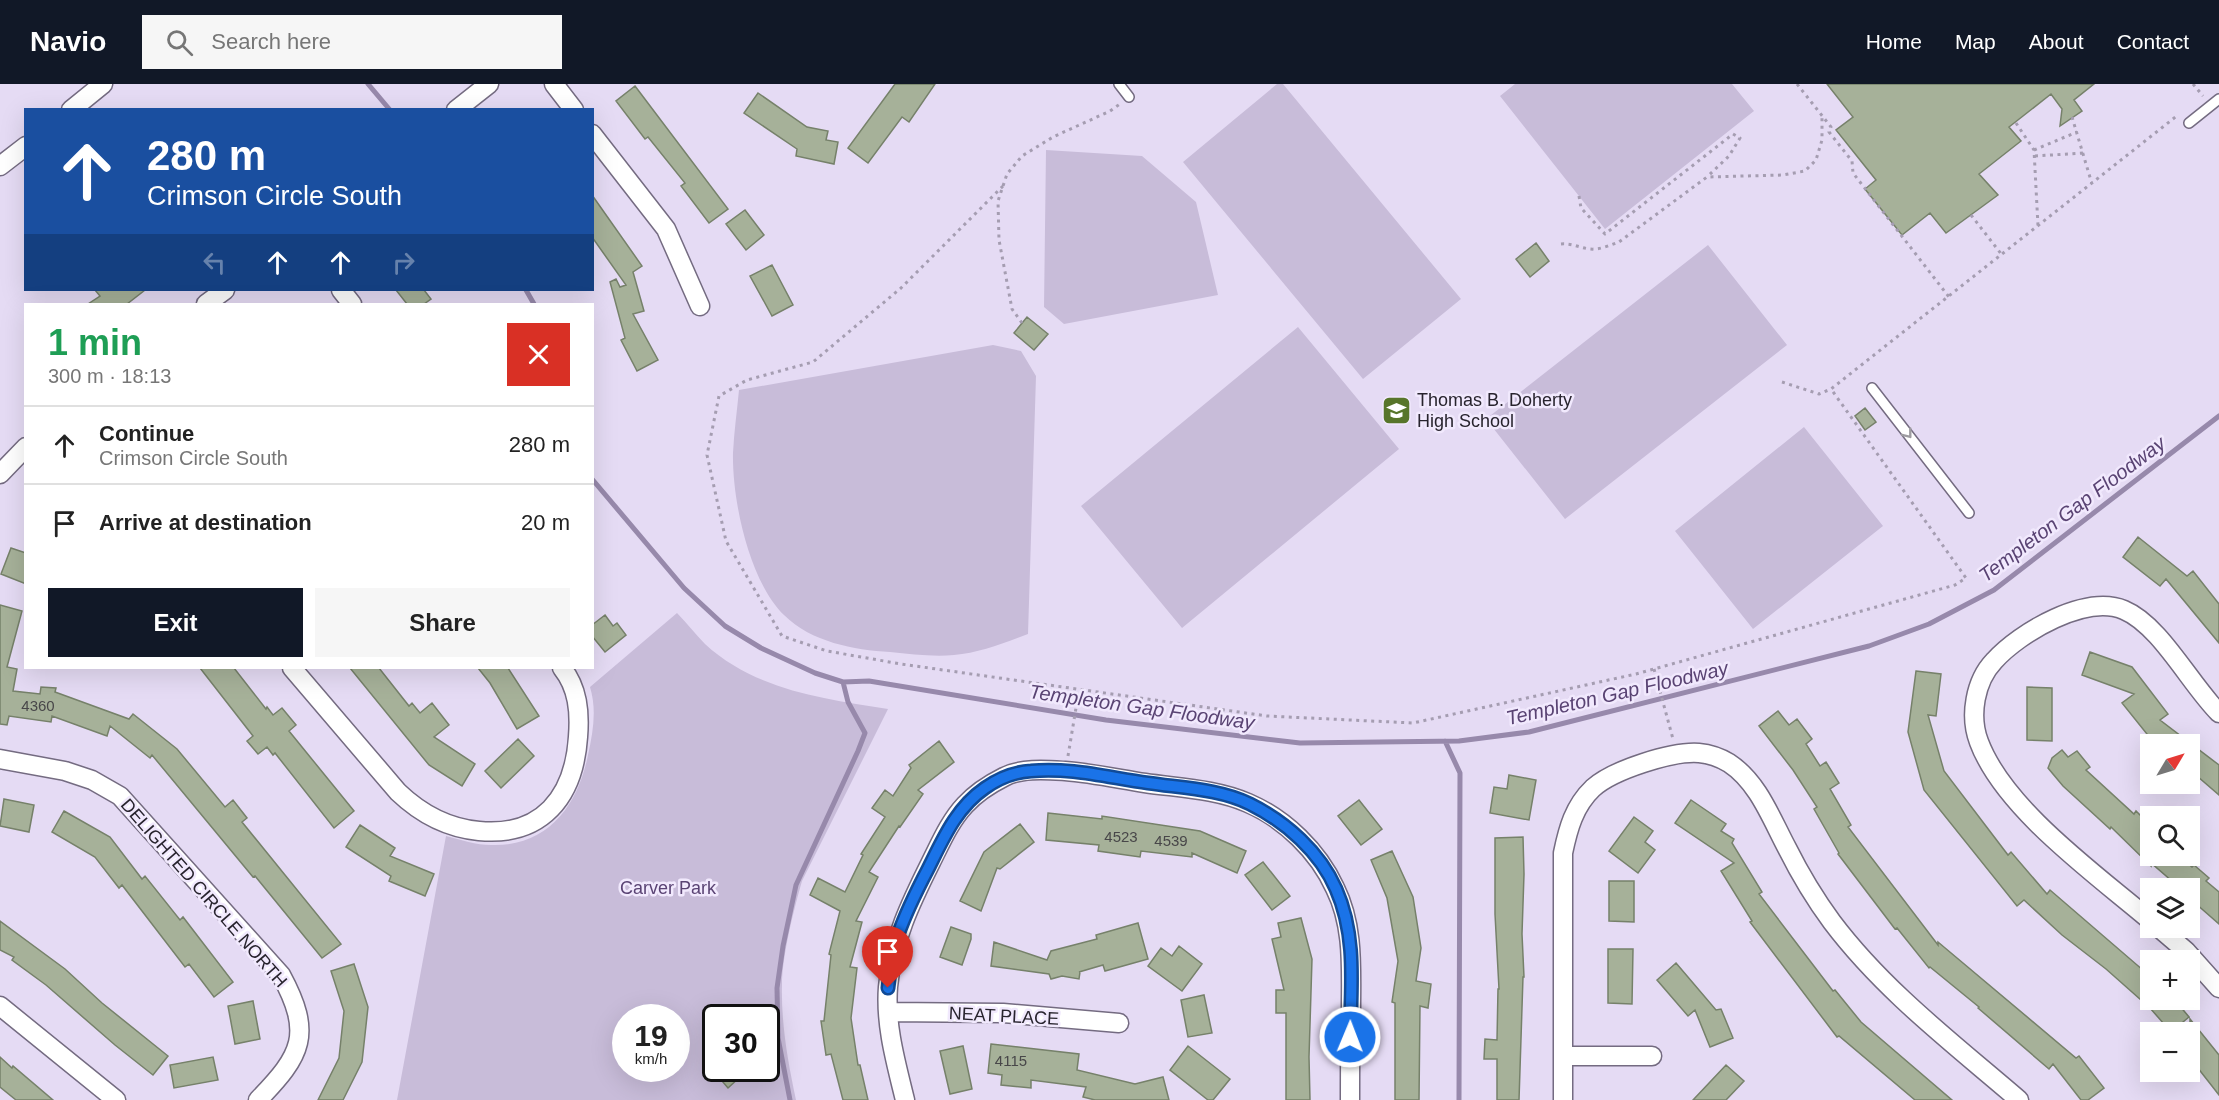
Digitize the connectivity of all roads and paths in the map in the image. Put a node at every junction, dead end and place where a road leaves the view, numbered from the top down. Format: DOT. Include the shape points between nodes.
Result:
graph roads {
  1 [pos="103,84"];
  2 [pos="489,84"];
  3 [pos="554,84"];
  4 [pos="1119,84"];
  5 [pos="1797,84"];
  6 [pos="2193,84"];
  7 [pos="2210,90"];
  8 [pos="1129,97"];
  9 [pos="2219,99"];
  10 [pos="73,108"];
  11 [pos="459,108"];
  12 [pos="572,108"];
  13 [pos="2184,110"];
  14 [pos="1822,116"];
  15 [pos="2072,117"];
  16 [pos="2016,123"];
  17 [pos="2188,123"];
  18 [pos="2077,132"];
  19 [pos="594,137"];
  20 [pos="24,148"];
  21 [pos="2034,150"];
  22 [pos="2084,153"];
  23 [pos="2035,156"];
  24 [pos="0,166"];
  25 [pos="1707,177"];
  26 [pos="2092,184"];
  27 [pos="1003,186"];
  28 [pos="1579,196"];
  29 [pos="1971,215"];
  30 [pos="2038,226"];
  31 [pos="1562,244"];
  32 [pos="2002,255"];
  33 [pos="224,291"];
  34 [pos="342,291"];
  35 [pos="1949,297"];
  36 [pos="207,303"];
  37 [pos="351,303"];
  38 [pos="700,306"];
  39 [pos="1022,323"];
  40 [pos="1782,382"];
  41 [pos="1872,388"];
  42 [pos="1831,389"];
  43 [pos="24,449"];
  44 [pos="0,474"];
  45 [pos="1969,513"];
  46 [pos="293,669"];
  47 [pos="563,669"];
  48 [pos="1654,669"];
  49 [pos="1079,690"];
  50 [pos="2219,713"];
  51 [pos="1677,755"];
  52 [pos="0,759"];
  53 [pos="1065,771"];
  54 [pos="2140,911"];
  55 [pos="2171,938"];
  56 [pos="2219,988"];
  57 [pos="0,1005"];
  58 [pos="888,1012"];
  59 [pos="1119,1023"];
  60 [pos="1564,1056"];
  61 [pos="1652,1056"];
  62 [pos="116,1100"];
  63 [pos="258,1100"];
  64 [pos="905,1100"];
  65 [pos="1350,1100"];
  66 [pos="1563,1100"];
  67 [pos="2019,1100"];
  1 -- 10 [label="street"];
  2 -- 11 [label="street"];
  3 -- 12 [label="street"];
  4 -- 8 [label="lane"];
  5 -- 14 [label="path"];
  6 -- 7 [label="path" via="2202,96"];
  8 -- 27 [label="path" via="1110,111 1022,156 1007,174"];
  9 -- 17 [label="lane"];
  13 -- 26 [label="path"];
  14 -- 25 [label="path" via="1822,140 1816,160 1805,171"];
  14 -- 35 [label="path" via="1831,127 1829,132 1852,161 1853,174"];
  15 -- 18 [label="path"];
  16 -- 21 [label="path"];
  18 -- 21 [label="path"];
  18 -- 22 [label="path"];
  19 -- 38 [label="street" via="666,229"];
  20 -- 24 [label="street"];
  21 -- 23 [label="path"];
  22 -- 23 [label="path"];
  22 -- 26 [label="path"];
  23 -- 30 [label="path"];
  25 -- 28 [label="path" via="1729,156 1740,138 1733,134 1605,234 1581,208"];
  25 -- 31 [label="path" via="1618,242 1591,250"];
  26 -- 30 [label="path"];
  27 -- 39 [label="path" via="998,201 999,240 1012,309"];
  27 -- 49 [label="path" via="901,288 813,362 747,380 719,396 708,455 726,541 782,636 826,651"];
  29 -- 32 [label="path"];
  30 -- 32 [label="path"];
  32 -- 35 [label="path"];
  33 -- 36 [label="street"];
  34 -- 37 [label="street"];
  35 -- 42 [label="path"];
  40 -- 42 [label="path" via="1819,394"];
  41 -- 45 [label="lane, one-way"];
  42 -- 48 [label="path" via="1966,578 1955,585"];
  43 -- 44 [label="street"];
  46 -- 47 [label="street" via="417,809 429,817 470,830 499,832 536,821 559,798 574,766 580,722 575,689"];
  48 -- 49 [label="path" via="1413,723 1267,716"];
  48 -- 51 [label="path"];
  49 -- 53 [label="path"];
  50 -- 54 [label="street" via="2142,621 2123,610 2103,606 2065,614 2038,628 1993,661 1983,679 1974,720 1979,742 2001,781 2031,816"];
  51 -- 60 [label="street" via="1611,776 1592,789 1568,826 1563,853"];
  51 -- 67 [label="street" via="1712,755 1741,772 1760,797 1813,895 1855,950 1904,1001"];
  52 -- 63 [label="street, DELIGHTED CIRCLE NORTH" via="65,771 120,796 281,975 295,1004 300,1037 284,1074"];
  53 -- 58 [label="street" via="1006,775 984,788 950,824 897,937"];
  53 -- 65 [label="street" via="1221,794 1248,803 1299,837 1320,861 1336,888 1347,920 1352,953"];
  55 -- 56 [label="street"];
  57 -- 62 [label="street"];
  58 -- 59 [label="street, NEAT PLACE" via="1003,1013"];
  58 -- 64 [label="street"];
  60 -- 61 [label="street"];
  60 -- 66 [label="street"];
}
